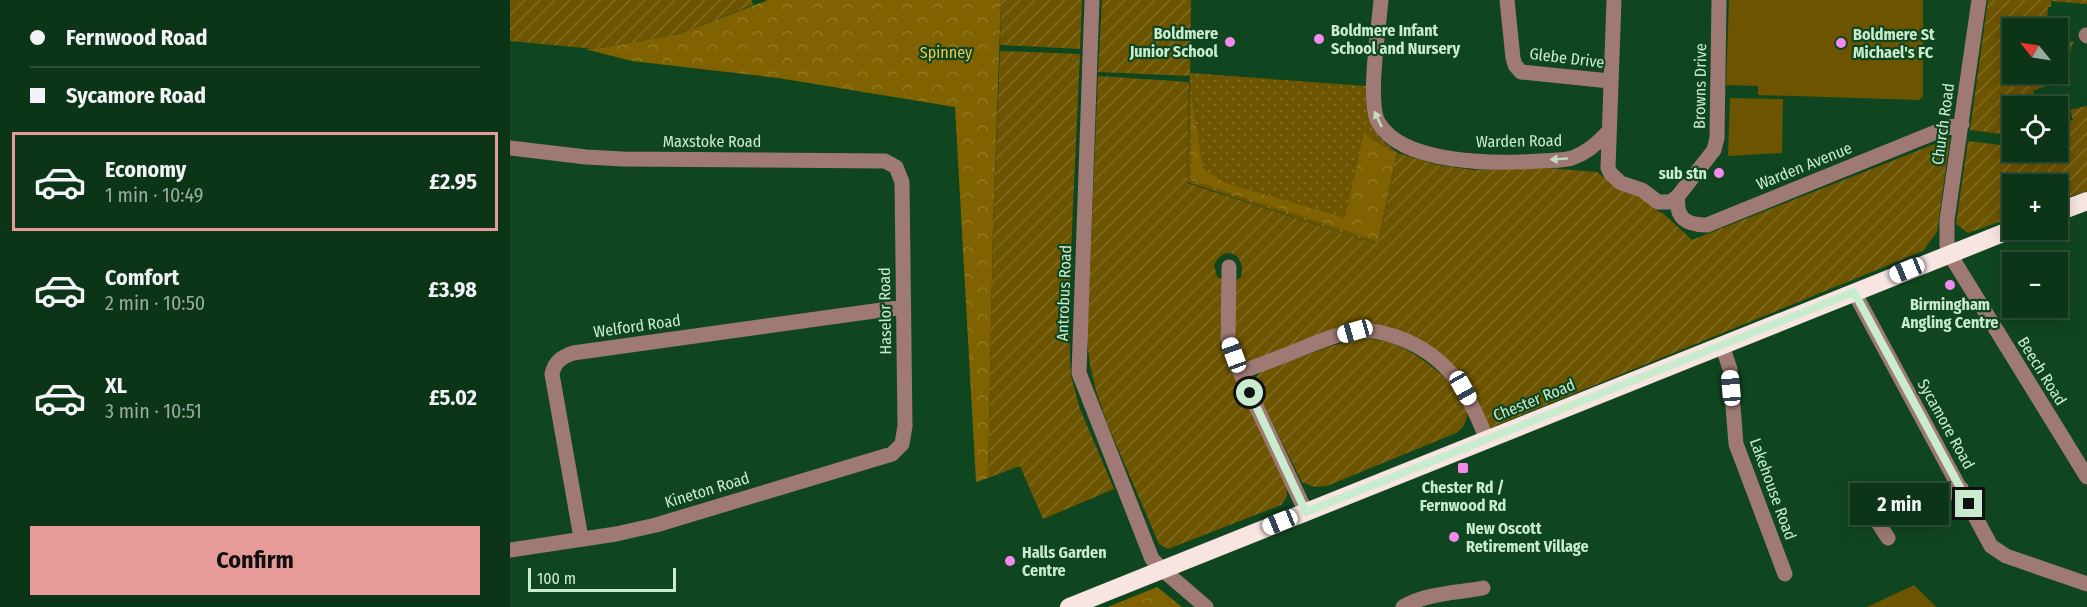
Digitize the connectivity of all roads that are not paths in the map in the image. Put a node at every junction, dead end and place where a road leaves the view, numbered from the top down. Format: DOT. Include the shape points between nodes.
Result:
graph roads {
  1 [pos="1092,0"];
  2 [pos="1381,0"];
  3 [pos="1506,0"];
  4 [pos="1614,0"];
  5 [pos="1719,0"];
  6 [pos="1979,0"];
  7 [pos="1610,81"];
  8 [pos="1962,124"];
  9 [pos="1608,132"];
  10 [pos="510,148"];
  11 [pos="902,182"];
  12 [pos="1678,196"];
  13 [pos="2087,201"];
  14 [pos="2068,208"];
  15 [pos="2002,233"];
  16 [pos="1949,253"];
  17 [pos="1229,267"];
  18 [pos="1854,292"];
  19 [pos="903,307"];
  20 [pos="1722,345"];
  21 [pos="1240,372"];
  22 [pos="904,438"];
  23 [pos="1486,440"];
  24 [pos="2087,477"];
  25 [pos="1961,488"];
  26 [pos="1868,507"];
  27 [pos="1306,512"];
  28 [pos="1880,524"];
  29 [pos="581,538"];
  30 [pos="1888,538"];
  31 [pos="510,550"];
  32 [pos="1162,570"];
  33 [pos="1785,574"];
  34 [pos="2087,584"];
  35 [pos="1483,588"];
  36 [pos="1069,607"];
  37 [pos="1206,607"];
  38 [pos="1403,607"];
  1 -- 32 [label="street, Antrobus Road" via="1079,373 1150,554"];
  9 -- 2 [label="street, Warden Road, one-way" via="1594,147 1571,158 1513,162 1451,159 1410,147 1383,128 1374,111"];
  3 -- 7 [label="street, Glebe Drive" via="1513,58 1521,72"];
  4 -- 7 [label="street"];
  5 -- 12 [label="street, Browns Drive" via="1717,138 1714,150"];
  6 -- 8 [label="street, Church Road"];
  7 -- 9 [label="street"];
  8 -- 12 [label="street, Warden Avenue" via="1707,225 1680,216"];
  8 -- 16 [label="street, Church Road" via="1947,220"];
  9 -- 12 [label="street" via="1608,168 1615,178 1662,203"];
  10 -- 11 [label="street, Maxstoke Road" via="586,158 885,162 896,167"];
  11 -- 19 [label="street, Haselor Road"];
  13 -- 14 [label="highway"];
  15 -- 16 [label="highway, Chester Road"];
  16 -- 18 [label="highway, Chester Road"];
  16 -- 24 [label="street, Beech Road"];
  17 -- 21 [label="street" via="1228,338"];
  18 -- 20 [label="highway, Chester Road"];
  18 -- 25 [label="street, Sycamore Road"];
  19 -- 22 [label="street, Haselor Road"];
  19 -- 29 [label="street, Welford Road" via="573,353 560,359 552,374"];
  20 -- 23 [label="highway, Chester Road"];
  20 -- 33 [label="street, Lakehouse Road" via="1730,369 1736,444"];
  21 -- 23 [label="street" via="1334,337 1376,331 1409,342 1442,363 1463,388"];
  21 -- 27 [label="street"];
  22 -- 29 [label="street, Kineton Road" via="892,454 656,525"];
  23 -- 27 [label="highway, Chester Road"];
  25 -- 28 [label="street" via="1903,510"];
  25 -- 34 [label="street, Sycamore Road" via="1997,552"];
  26 -- 28 [label="street"];
  27 -- 32 [label="highway, Chester Road"];
  28 -- 30 [label="street"];
  29 -- 31 [label="street, Kineton Road"];
  32 -- 36 [label="highway, Chester Road"];
  32 -- 37 [label="street, Antrobus Road"];
  35 -- 38 [label="street" via="1415,600"];
}
